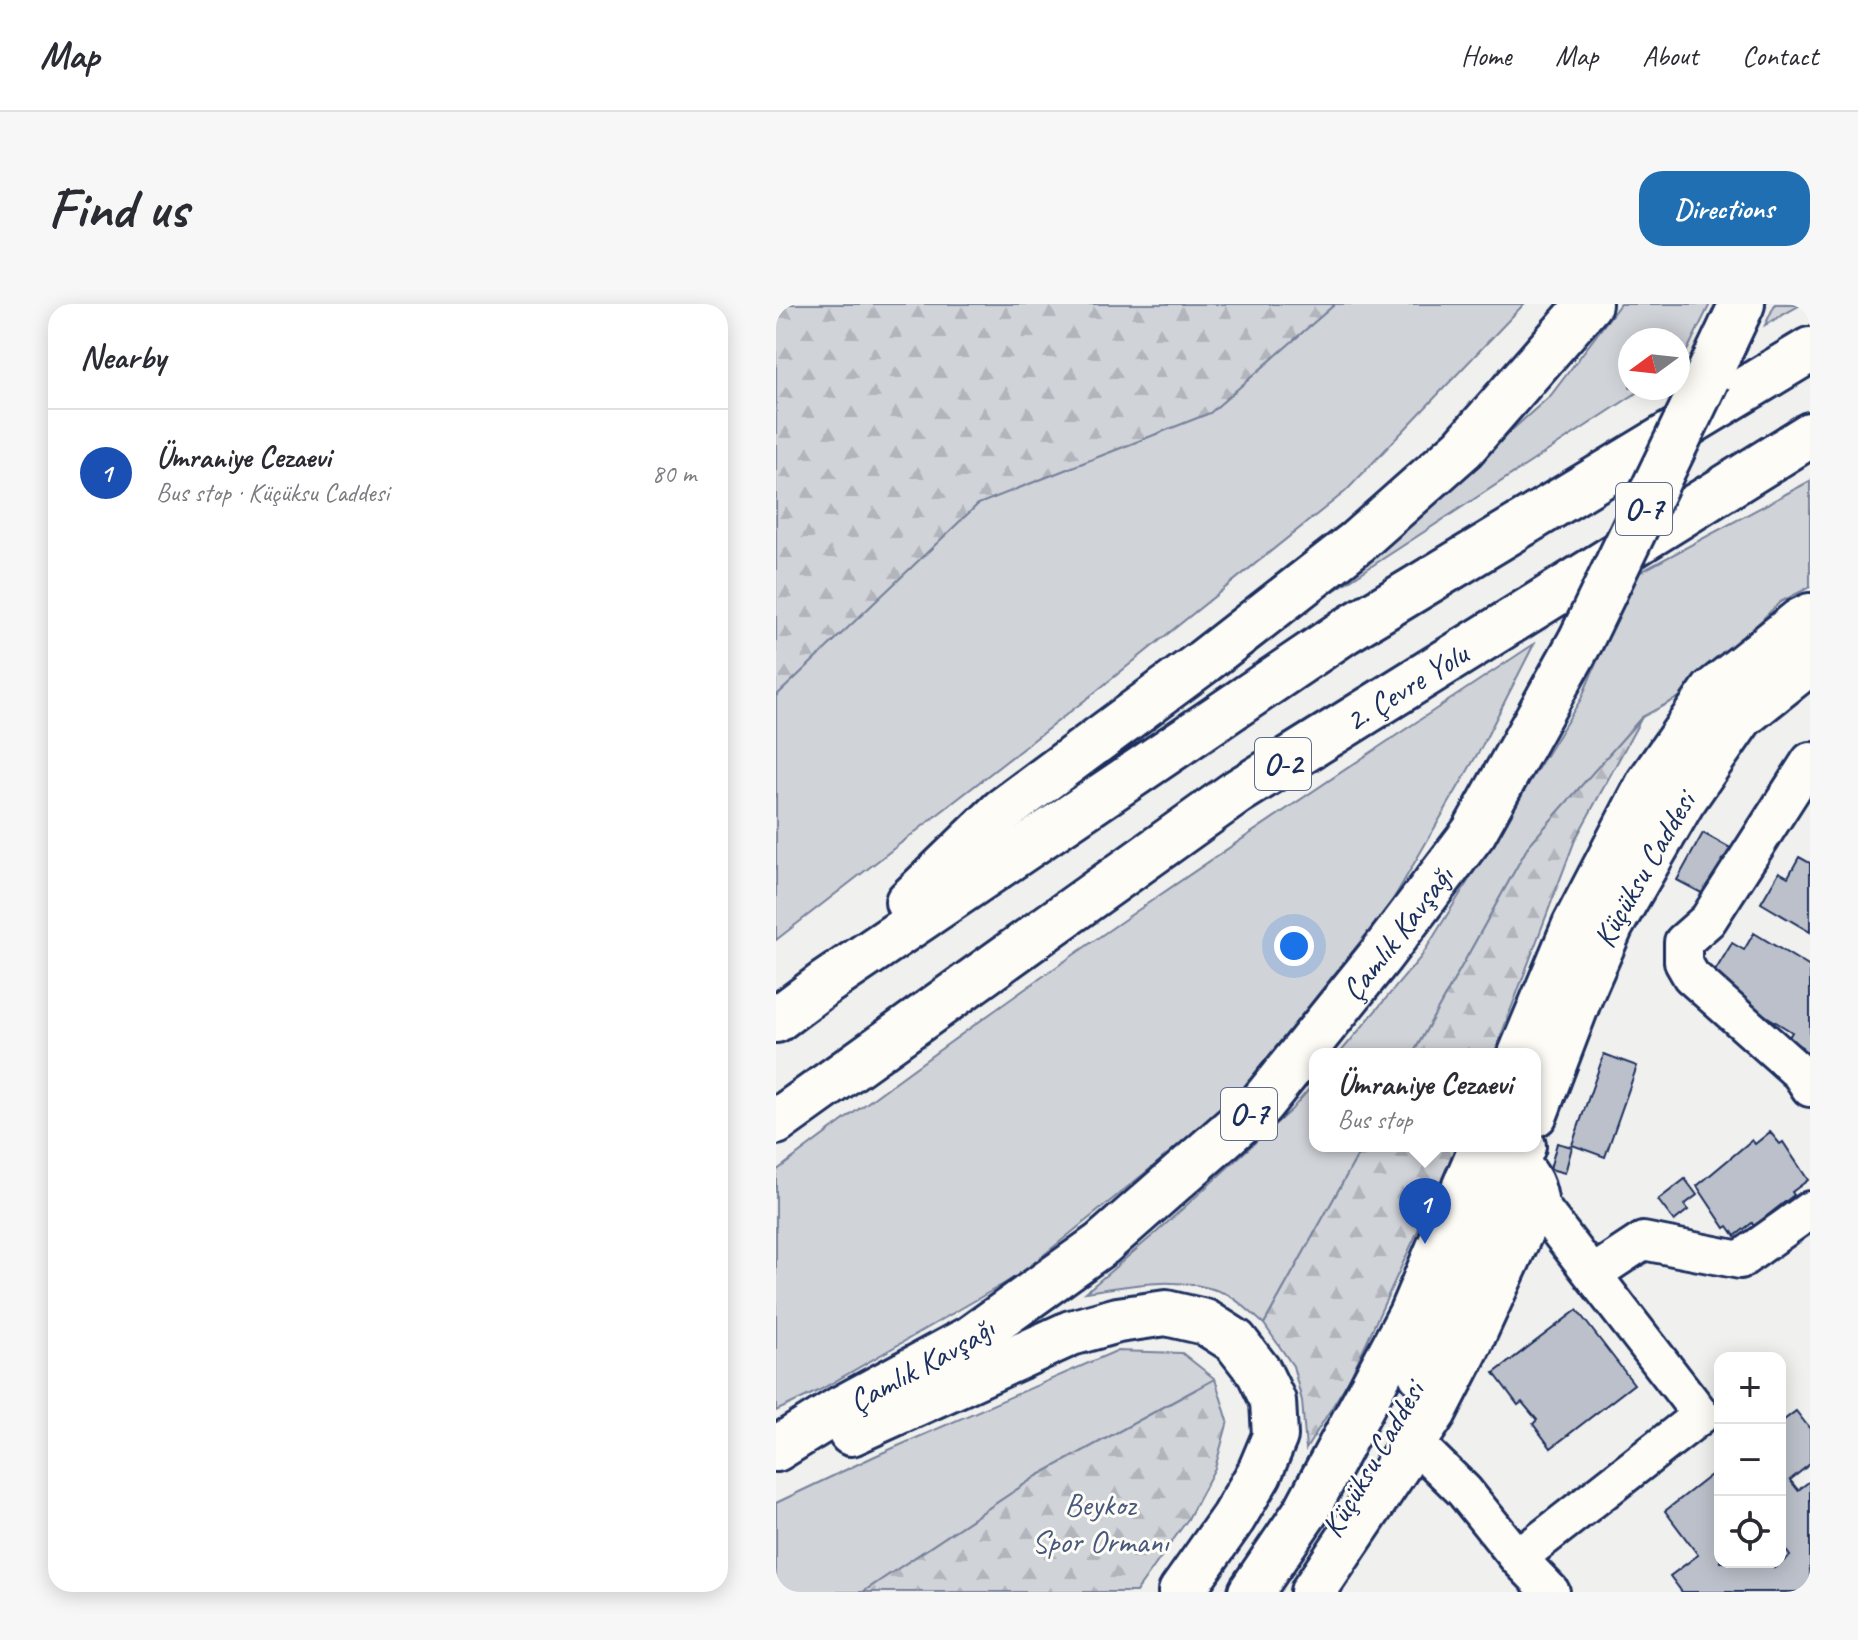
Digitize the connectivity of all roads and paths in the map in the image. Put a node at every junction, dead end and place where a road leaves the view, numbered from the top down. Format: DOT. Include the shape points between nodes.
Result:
graph roads {
  1 [pos="1589,304"];
  2 [pos="1742,304"];
  3 [pos="1810,350"];
  4 [pos="1810,435"];
  5 [pos="1810,616"];
  6 [pos="1810,662"];
  7 [pos="1810,761"];
  8 [pos="824,984"];
  9 [pos="776,1020"];
  10 [pos="1524,1048"];
  11 [pos="1810,1088"];
  12 [pos="1541,1098"];
  13 [pos="776,1122"];
  14 [pos="1506,1164"];
  15 [pos="1810,1210"];
  16 [pos="1441,1244"];
  17 [pos="1593,1274"];
  18 [pos="1401,1444"];
  19 [pos="776,1452"];
  20 [pos="1518,1558"];
  21 [pos="1181,1592"];
  22 [pos="1251,1592"];
  23 [pos="1291,1592"];
  24 [pos="1313,1592"];
  25 [pos="1551,1592"];
  1 -- 8 [label="main road" via="1463,448 1357,542 1002,811"];
  2 -- 19 [label="main road, Çamlık Kavşağı / O-7, bridge" via="1581,640 1474,832 1261,1104 1102,1244 971,1338 842,1408"];
  3 -- 8 [label="main road, O-2" via="1344,632"];
  4 -- 13 [label="main road, 2. Çevre Yolu / O-2" via="1237,792"];
  5 -- 10 [label="main road, Küçüksu Caddesi" via="1713,691 1649,783 1575,925"];
  6 -- 12 [label="main road, Küçüksu Caddesi" via="1741,717 1682,802 1611,925"];
  7 -- 11 [label="lane" via="1708,920 1683,942 1683,962 1691,976 1800,1073"];
  8 -- 9 [label="main road, O-2"];
  14 -- 16 [label="main road, Küçüksu Caddesi"];
  14 -- 17 [label="lane"];
  14 -- 18 [label="main road, Küçüksu Caddesi"];
  15 -- 17 [label="lane" via="1740,1260 1643,1241"];
  16 -- 18 [label="main road" via="1446,1276 1381,1417 1378,1432"];
  16 -- 22 [label="main road, Küçüksu Caddesi" via="1411,1314 1306,1511"];
  17 -- 20 [label="lane" via="1701,1415"];
  18 -- 20 [label="lane" via="1464,1491"];
  18 -- 23 [label="main road, Küçüksu Caddesi"];
  18 -- 24 [label="main road"];
  19 -- 21 [label="main road" via="853,1433 1071,1333 1166,1313 1205,1322 1235,1341 1259,1372 1273,1401 1275,1436 1233,1518"];
  20 -- 25 [label="lane"];
}
